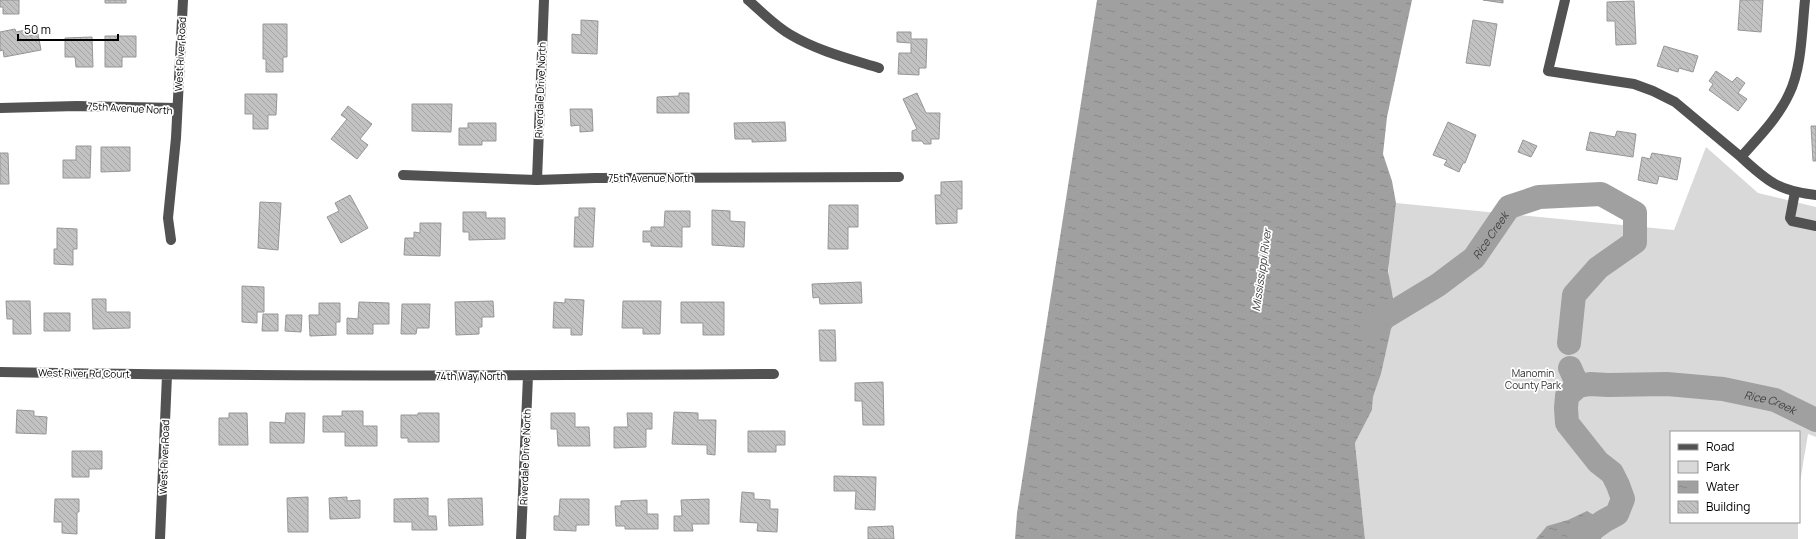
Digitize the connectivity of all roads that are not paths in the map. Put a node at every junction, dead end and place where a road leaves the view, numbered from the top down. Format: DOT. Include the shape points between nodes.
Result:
graph roads {
  1 [pos="183,0"];
  2 [pos="544,0"];
  3 [pos="748,0"];
  4 [pos="1565,0"];
  5 [pos="1805,0"];
  6 [pos="878,68"];
  7 [pos="0,108"];
  8 [pos="176,108"];
  9 [pos="1741,157"];
  10 [pos="403,175"];
  11 [pos="899,178"];
  12 [pos="537,180"];
  13 [pos="1795,192"];
  14 [pos="1816,195"];
  15 [pos="1816,226"];
  16 [pos="171,240"];
  17 [pos="0,372"];
  18 [pos="774,374"];
  19 [pos="167,375"];
  20 [pos="528,376"];
  21 [pos="160,539"];
  22 [pos="521,539"];
  1 -- 8 [label="street, West River Road"];
  2 -- 12 [label="street, Riverdale Drive North"];
  3 -- 6 [label="street" via="791,35 813,46"];
  4 -- 9 [label="street" via="1548,71 1634,84 1653,90 1675,102"];
  5 -- 9 [label="street" via="1799,52 1790,93 1777,115"];
  7 -- 8 [label="street, 75th Avenue North"];
  8 -- 16 [label="street, 75th Avenue North" via="176,138 168,218"];
  9 -- 13 [label="street" via="1765,180"];
  10 -- 12 [label="street, 75th Avenue North"];
  11 -- 12 [label="street, 75th Avenue North"];
  13 -- 14 [label="street"];
  13 -- 15 [label="street" via="1790,218 1792,221"];
  17 -- 19 [label="street, West River Rd Court"];
  18 -- 20 [label="street, 74th Way North"];
  19 -- 20 [label="street, 74th Way North"];
  19 -- 21 [label="street, West River Road"];
  20 -- 22 [label="street, Riverdale Drive North"];
}
